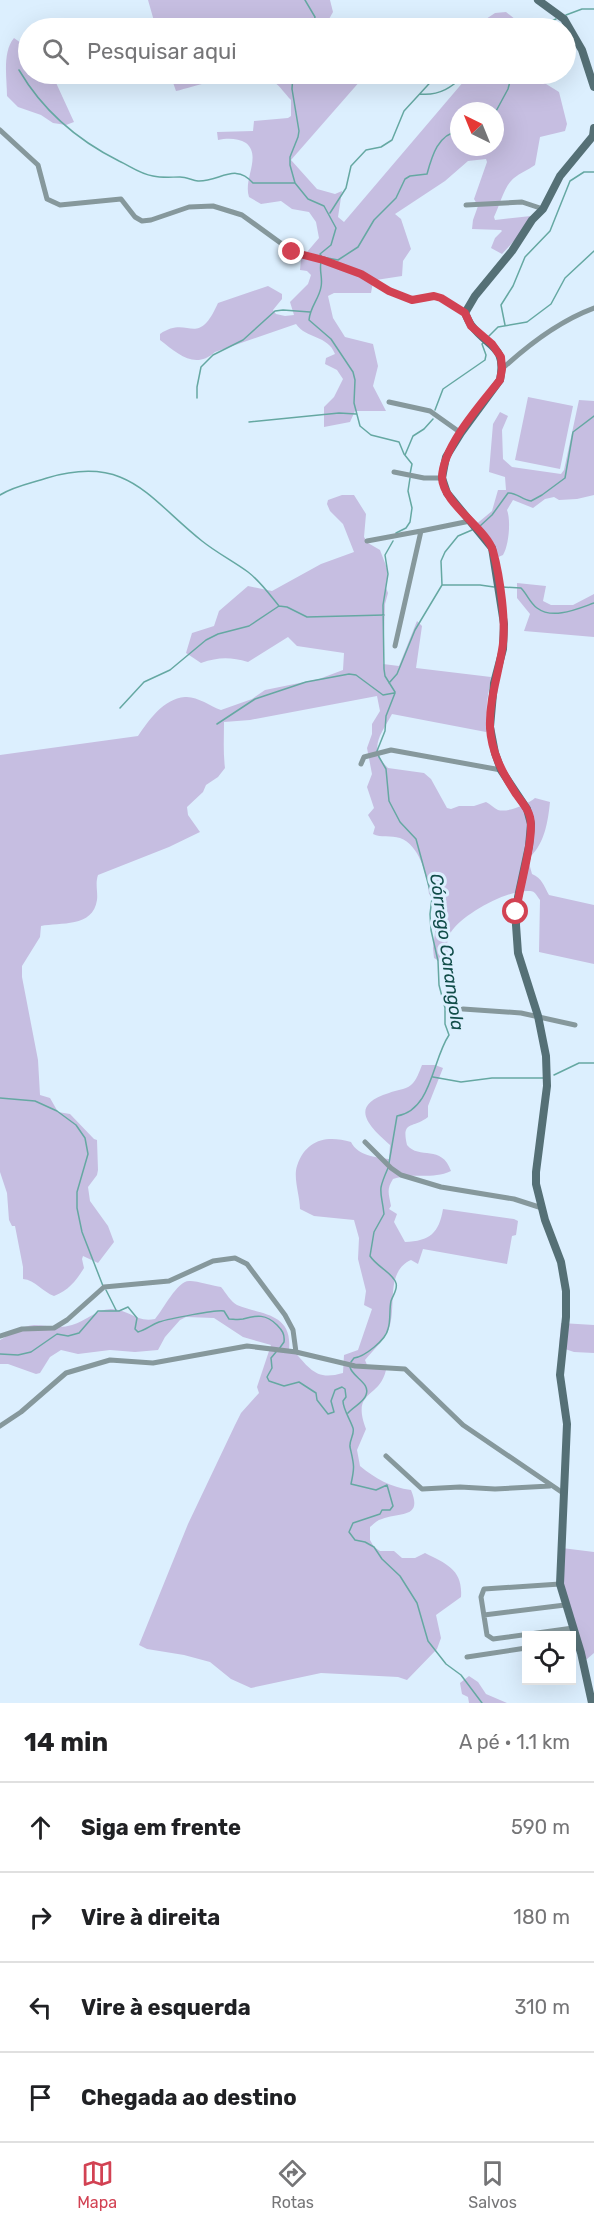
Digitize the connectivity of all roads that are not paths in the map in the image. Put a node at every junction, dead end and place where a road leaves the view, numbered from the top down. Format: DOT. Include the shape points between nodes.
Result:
graph roads {
  1 [pos="538,0"];
  2 [pos="563,18"];
  3 [pos="576,40"];
  4 [pos="594,87"];
  5 [pos="594,128"];
  6 [pos="0,130"];
  7 [pos="466,205"];
  8 [pos="543,210"];
  9 [pos="594,308"];
  10 [pos="465,313"];
  11 [pos="502,369"];
  12 [pos="389,402"];
  13 [pos="461,433"];
  14 [pos="394,472"];
  15 [pos="442,478"];
  16 [pos="470,521"];
  17 [pos="422,531"];
  18 [pos="367,541"];
  19 [pos="395,646"];
  20 [pos="361,764"];
  21 [pos="501,771"];
  22 [pos="463,1009"];
  23 [pos="538,1016"];
  24 [pos="575,1025"];
  25 [pos="365,1142"];
  26 [pos="542,1208"];
  27 [pos="0,1336"];
  28 [pos="296,1352"];
  29 [pos="0,1426"];
  30 [pos="386,1456"];
  31 [pos="551,1486"];
  32 [pos="563,1493"];
  33 [pos="560,1584"];
  34 [pos="565,1605"];
  35 [pos="484,1615"];
  36 [pos="573,1628"];
  37 [pos="573,1631"];
  38 [pos="576,1648"];
  39 [pos="522,1649"];
  40 [pos="467,1657"];
  41 [pos="592,1703"];
  1 -- 2 [label="street"];
  3 -- 4 [label="street"];
  5 -- 8 [label="street" via="593,136 560,176"];
  6 -- 10 [label="street" via="36,162 48,199 60,205 121,199 142,221 189,207 213,206 242,215 292,252 361,274 412,300 441,298"];
  7 -- 8 [label="street" via="522,202"];
  8 -- 10 [label="street"];
  9 -- 11 [label="street" via="528,345"];
  10 -- 11 [label="street" via="471,326 501,357"];
  11 -- 13 [label="street" via="500,380"];
  12 -- 13 [label="street" via="430,411"];
  13 -- 15 [label="street" via="446,457"];
  14 -- 15 [label="street"];
  15 -- 16 [label="street" via="447,493"];
  16 -- 17 [label="street"];
  16 -- 21 [label="street" via="492,548 504,624 490,727"];
  17 -- 18 [label="street"];
  17 -- 19 [label="street"];
  20 -- 21 [label="street" via="364,757 391,750"];
  21 -- 23 [label="street" via="530,816 516,925 518,953"];
  22 -- 23 [label="street"];
  23 -- 24 [label="street"];
  23 -- 26 [label="street" via="547,1079 536,1172"];
  25 -- 26 [label="street" via="402,1175"];
  26 -- 32 [label="street" via="561,1262 566,1291 560,1375 566,1418"];
  27 -- 28 [label="street" via="22,1329 54,1328 104,1287 170,1281 213,1261 235,1258 247,1264 285,1315"];
  28 -- 29 [label="street" via="247,1346 153,1363 102,1361 57,1379"];
  28 -- 31 [label="street" via="355,1366 399,1367 410,1372 463,1425"];
  30 -- 31 [label="street" via="422,1489"];
  31 -- 32 [label="street"];
  32 -- 33 [label="street"];
  33 -- 34 [label="street"];
  33 -- 35 [label="street" via="484,1589"];
  34 -- 35 [label="street"];
  34 -- 36 [label="street"];
  35 -- 36 [label="street" via="490,1638"];
  36 -- 37 [label="street"];
  38 -- 41 [label="street"];
  39 -- 40 [label="street"];
}
